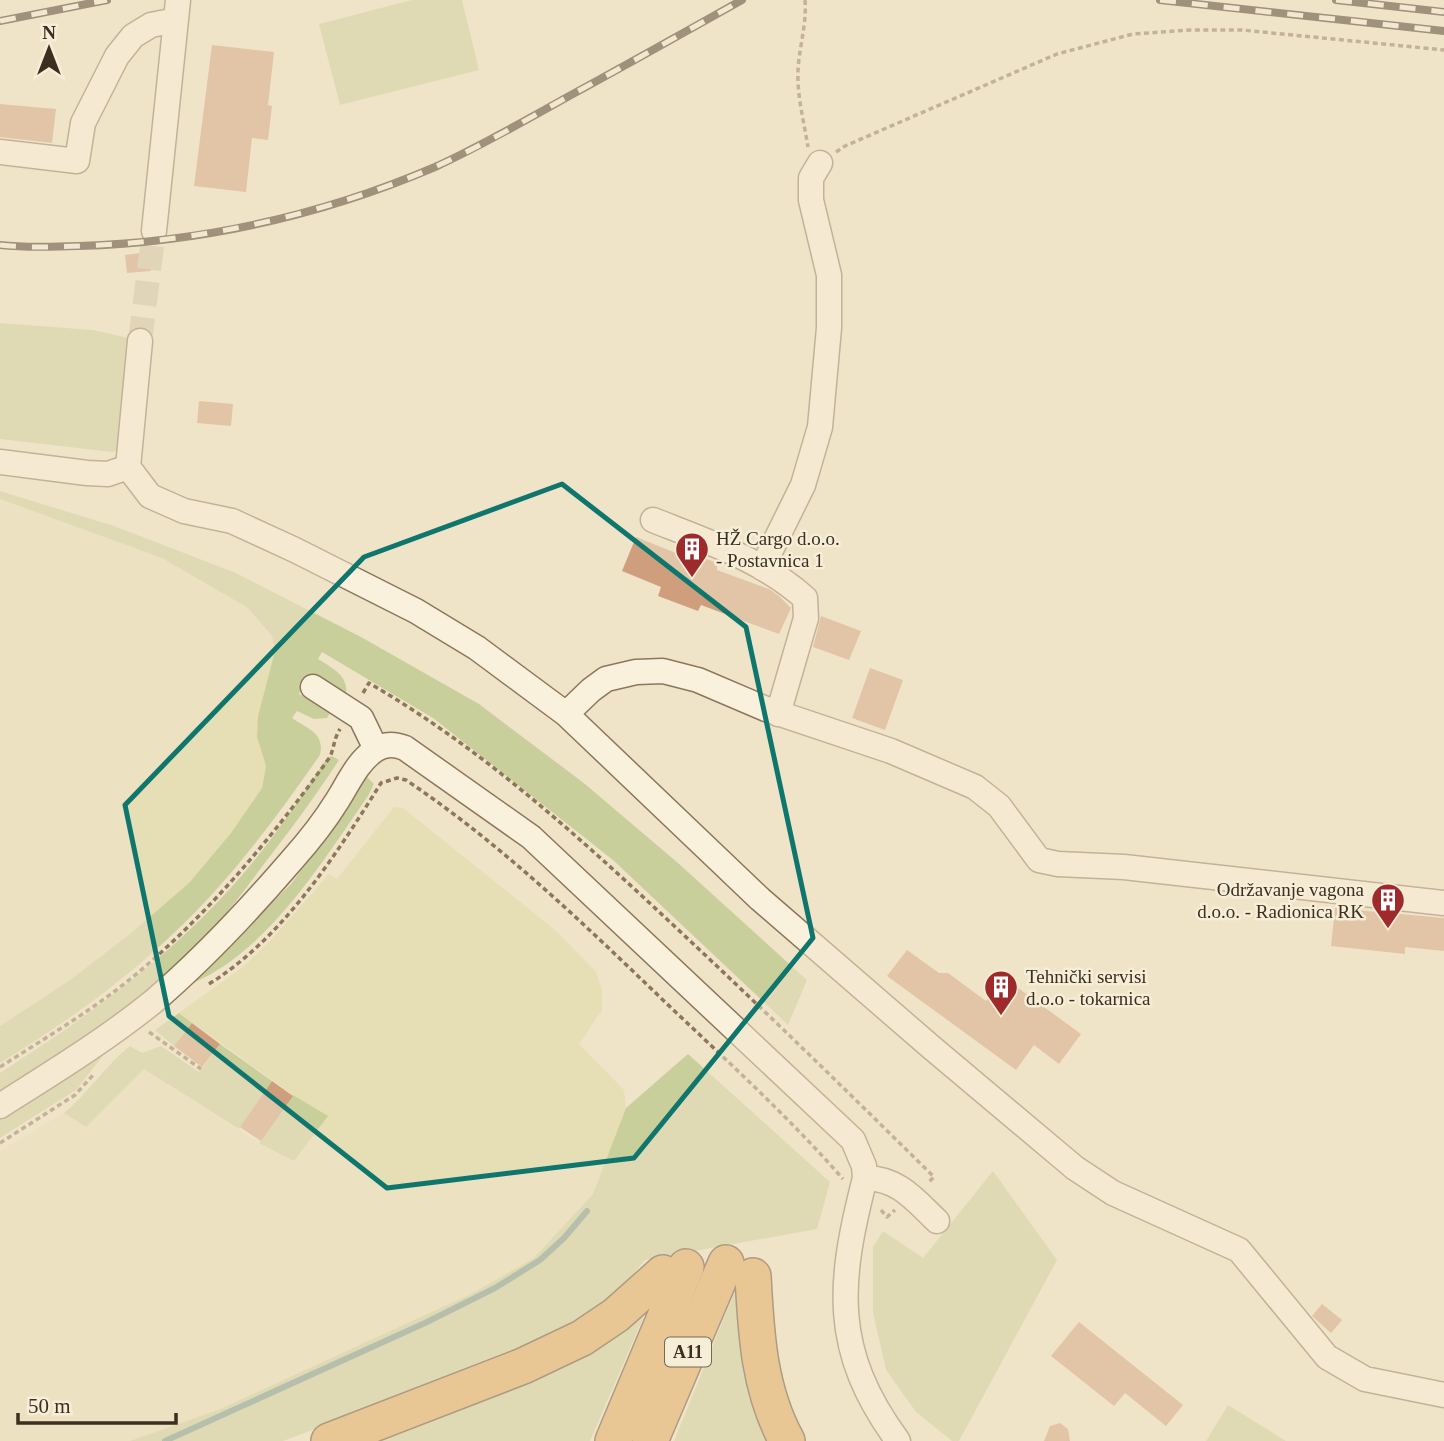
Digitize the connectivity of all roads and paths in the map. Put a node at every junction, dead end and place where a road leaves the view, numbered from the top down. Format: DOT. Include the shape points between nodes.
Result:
graph roads {
  1 [pos="805,0"];
  2 [pos="177,10"];
  3 [pos="1444,50"];
  4 [pos="0,152"];
  5 [pos="817,168"];
  6 [pos="153,232"];
  7 [pos="140,341"];
  8 [pos="0,462"];
  9 [pos="128,467"];
  10 [pos="653,520"];
  11 [pos="762,568"];
  12 [pos="313,687"];
  13 [pos="362,695"];
  14 [pos="778,713"];
  15 [pos="566,714"];
  16 [pos="344,724"];
  17 [pos="376,749"];
  18 [pos="390,773"];
  19 [pos="397,778"];
  20 [pos="1444,903"];
  21 [pos="205,986"];
  22 [pos="145,1028"];
  23 [pos="0,1067"];
  24 [pos="201,1069"];
  25 [pos="98,1070"];
  26 [pos="0,1106"];
  27 [pos="0,1143"];
  28 [pos="934,1177"];
  29 [pos="865,1178"];
  30 [pos="841,1188"];
  31 [pos="900,1206"];
  32 [pos="877,1207"];
  33 [pos="887,1217"];
  34 [pos="879,1221"];
  35 [pos="937,1221"];
  36 [pos="1444,1395"];
  37 [pos="329,1441"];
  38 [pos="612,1441"];
  39 [pos="650,1441"];
  40 [pos="787,1441"];
  41 [pos="898,1441"];
  1 -- 5 [label="path" via="798,80"];
  2 -- 4 [label="street" via="133,36 117,56 83,123 77,161"];
  2 -- 6 [label="street"];
  3 -- 5 [label="path" via="1242,30 1133,34 1057,54 845,146"];
  5 -- 11 [label="street" via="811,178 811,200 829,275 820,427 803,485"];
  7 -- 9 [label="street"];
  8 -- 9 [label="street" via="108,474"];
  9 -- 15 [label="street" via="150,496 184,511 232,521 416,611 477,648"];
  10 -- 11 [label="street"];
  11 -- 14 [label="street" via="805,598 806,618"];
  12 -- 17 [label="street" via="361,718"];
  13 -- 28 [label="path" via="369,683 401,702 527,794 753,1000"];
  14 -- 15 [label="street" via="698,680 663,671 606,679"];
  14 -- 20 [label="street" via="891,751 975,788 999,806 1039,860"];
  15 -- 36 [label="street" via="760,899 1075,1168 1113,1193 1239,1250 1327,1357 1365,1379"];
  16 -- 23 [label="path" via="333,740 330,757 290,812 184,932 79,1017"];
  17 -- 26 [label="street" via="301,850 193,966 109,1035"];
  17 -- 29 [label="street" via="395,744 405,748 531,838 853,1140"];
  18 -- 19 [label="path"];
  19 -- 21 [label="path" via="381,783 350,833 258,947"];
  19 -- 30 [label="path" via="500,850 553,896 804,1135 843,1179"];
  22 -- 24 [label="path"];
  25 -- 27 [label="path" via="75,1095"];
  29 -- 35 [label="street" via="891,1181"];
  29 -- 41 [label="street" via="847,1255 846,1329 865,1387"];
  31 -- 33 [label="path"];
  32 -- 33 [label="path"];
  33 -- 34 [label="path"];
  37 -- 38 [label="highway, A11" via="523,1366 582,1338 674,1270"];
  39 -- 40 [label="highway, A11" via="739,1270 766,1394"];
}
